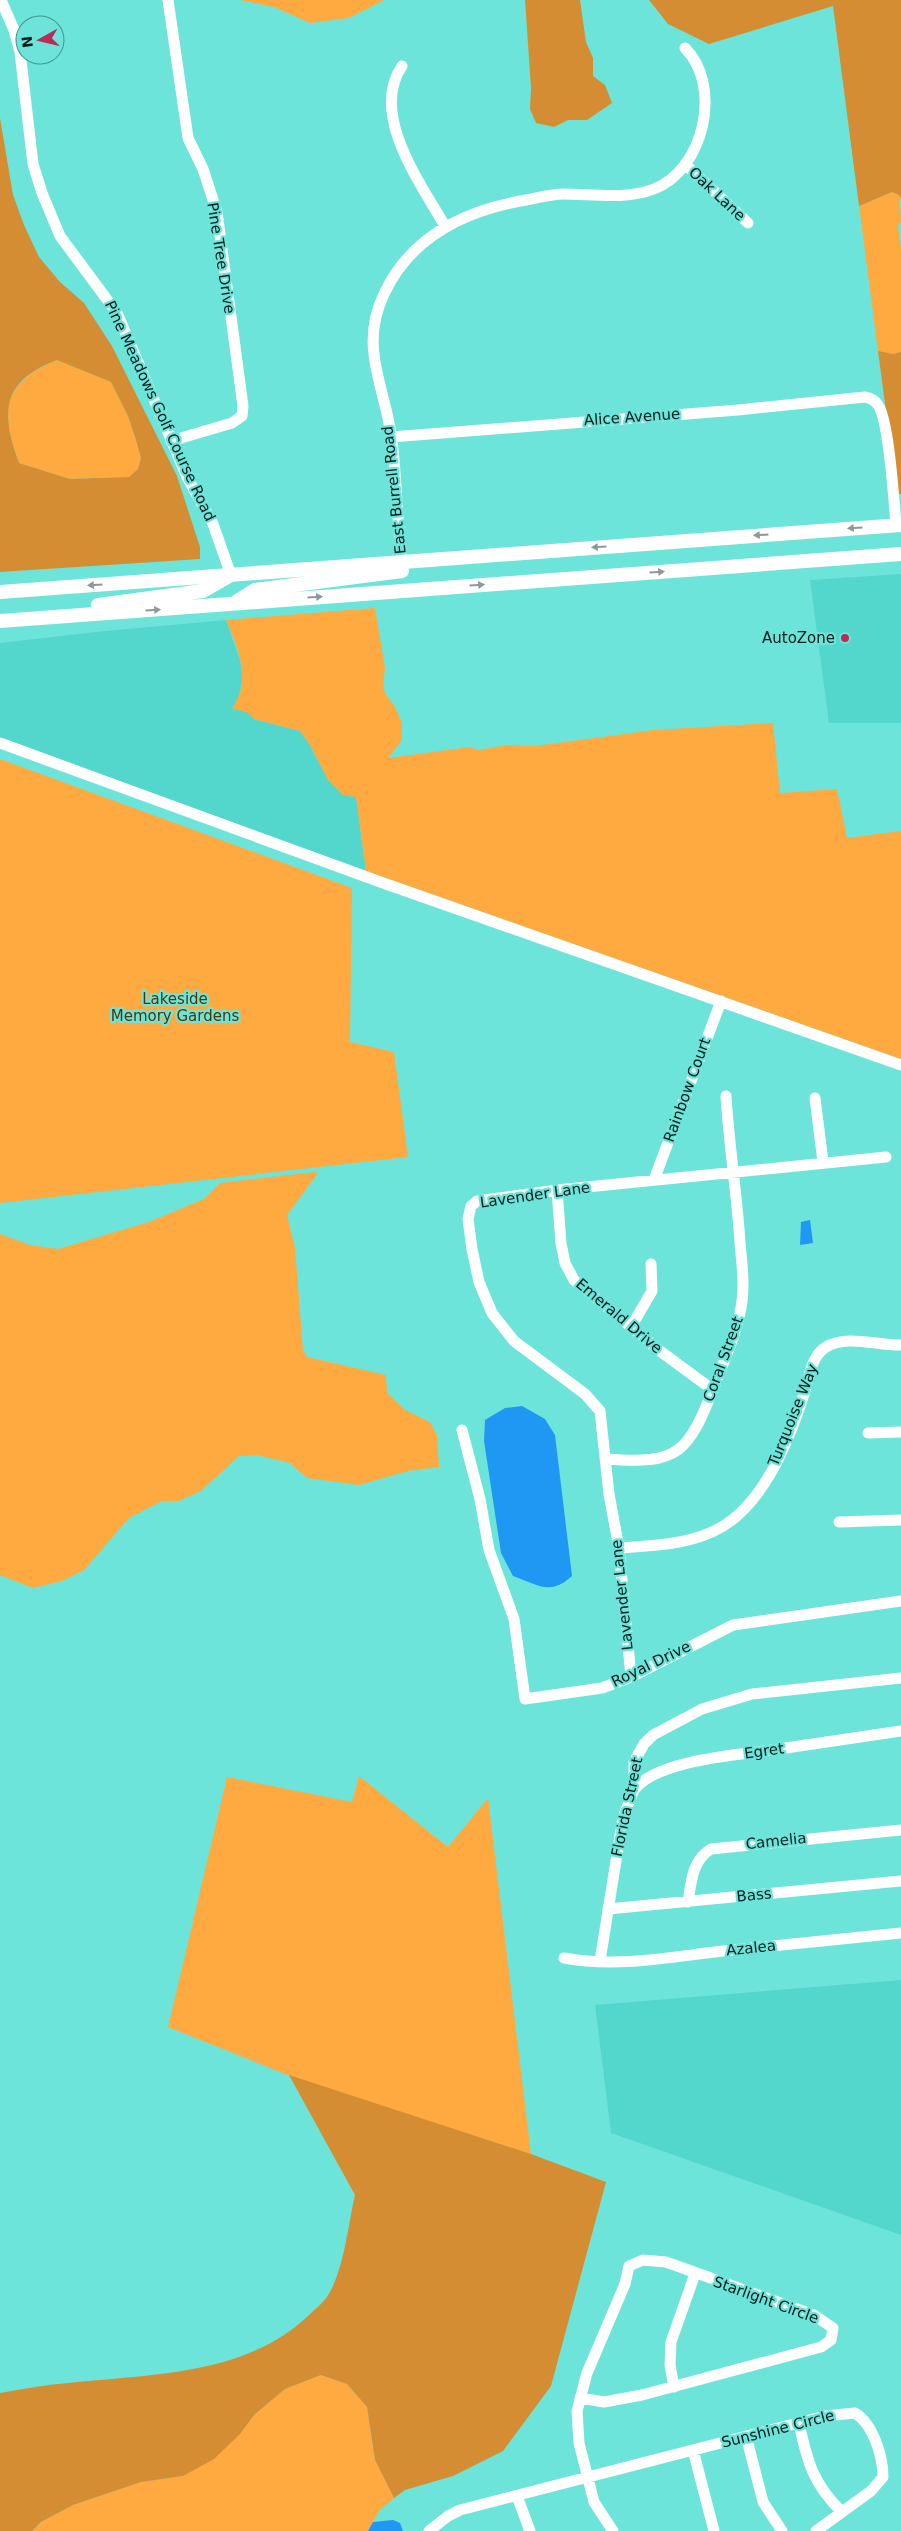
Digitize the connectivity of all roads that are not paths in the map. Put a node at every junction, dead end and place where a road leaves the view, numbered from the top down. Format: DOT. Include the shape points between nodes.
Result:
graph roads {
  1 [pos="1,0"];
  2 [pos="168,0"];
  3 [pos="685,48"];
  4 [pos="402,66"];
  5 [pos="685,164"];
  6 [pos="748,224"];
  7 [pos="445,226"];
  8 [pos="391,436"];
  9 [pos="171,441"];
  10 [pos="899,525"];
  11 [pos="901,553"];
  12 [pos="474,557"];
  13 [pos="402,562"];
  14 [pos="231,575"];
  15 [pos="0,592"];
  16 [pos="234,604"];
  17 [pos="63,616"];
  18 [pos="0,621"];
  19 [pos="0,743"];
  20 [pos="721,1001"];
  21 [pos="901,1065"];
  22 [pos="726,1096"];
  23 [pos="815,1098"];
  24 [pos="886,1157"];
  25 [pos="823,1162"];
  26 [pos="733,1172"];
  27 [pos="654,1180"];
  28 [pos="556,1190"];
  29 [pos="651,1264"];
  30 [pos="631,1327"];
  31 [pos="901,1345"];
  32 [pos="713,1390"];
  33 [pos="462,1430"];
  34 [pos="901,1432"];
  35 [pos="868,1434"];
  36 [pos="606,1459"];
  37 [pos="901,1520"];
  38 [pos="840,1522"];
  39 [pos="619,1548"];
  40 [pos="901,1601"];
  41 [pos="631,1677"];
  42 [pos="901,1678"];
  43 [pos="901,1731"];
  44 [pos="634,1790"];
  45 [pos="901,1830"];
  46 [pos="901,1881"];
  47 [pos="688,1902"];
  48 [pos="608,1908"];
  49 [pos="901,1933"];
  50 [pos="564,1958"];
  51 [pos="600,1962"];
  52 [pos="695,2274"];
  53 [pos="674,2387"];
  54 [pos="580,2398"];
  55 [pos="799,2423"];
  56 [pos="746,2436"];
  57 [pos="693,2450"];
  58 [pos="587,2478"];
  59 [pos="518,2496"];
  60 [pos="842,2512"];
  61 [pos="431,2530"];
  62 [pos="530,2531"];
  63 [pos="612,2531"];
  64 [pos="714,2531"];
  65 [pos="782,2531"];
  66 [pos="816,2531"];
  1 -- 9 [label="street, Pine Meadows Golf Course Road" via="20,52 33,164 52,219 69,250 117,313"];
  2 -- 9 [label="street, Pine Tree Drive" via="188,138 217,212 242,406 242,416 232,422"];
  3 -- 5 [label="street, East Burrell Road" via="700,68 705,102 699,135"];
  4 -- 7 [label="street" via="391,91 397,136"];
  5 -- 6 [label="street, Oak Lane"];
  5 -- 7 [label="street, East Burrell Road" via="674,177 652,190 612,195 560,194 508,203"];
  7 -- 8 [label="street, East Burrell Road" via="424,240 402,263 383,296 376,321 372,353"];
  8 -- 10 [label="street, Alice Avenue" via="738,410 850,397 873,399 881,410"];
  8 -- 13 [label="street, East Burrell Road"];
  9 -- 14 [label="street, Pine Meadows Golf Course Road" via="213,524"];
  10 -- 12 [label="main road, one-way"];
  16 -- 11 [label="main road, one-way"];
  12 -- 13 [label="main road"];
  12 -- 16 [label="main road" via="454,565 255,590"];
  13 -- 14 [label="main road"];
  14 -- 15 [label="main road, one-way"];
  14 -- 17 [label="main road" via="203,591 78,608"];
  17 -- 16 [label="main road, one-way"];
  17 -- 18 [label="main road"];
  19 -- 20 [label="street" via="296,852"];
  20 -- 21 [label="street"];
  20 -- 27 [label="street, Rainbow Court"];
  22 -- 26 [label="street, Coral Street"];
  23 -- 25 [label="street"];
  24 -- 25 [label="street, Lavender Lane"];
  25 -- 26 [label="street, Lavender Lane"];
  26 -- 27 [label="street, Lavender Lane"];
  26 -- 32 [label="street, Coral Street" via="741,1256 741,1307"];
  27 -- 28 [label="street, Lavender Lane"];
  28 -- 30 [label="street, Emerald Drive" via="561,1244 569,1272 574,1280"];
  28 -- 36 [label="street, Lavender Lane" via="476,1202 468,1212 472,1249 483,1294 501,1327 597,1406 602,1419"];
  29 -- 30 [label="street" via="652,1291"];
  30 -- 32 [label="street, Emerald Drive"];
  31 -- 39 [label="street, Turquoise Way" via="845,1341 820,1352 814,1360 801,1402 774,1467 750,1503 724,1526 676,1543"];
  32 -- 36 [label="street, Coral Street" via="703,1415 682,1448 661,1458 643,1461"];
  33 -- 41 [label="street, Royal Drive" via="489,1550 514,1618 525,1700 602,1688"];
  34 -- 35 [label="street"];
  36 -- 39 [label="street, Lavender Lane"];
  37 -- 38 [label="street"];
  39 -- 41 [label="street, Lavender Lane"];
  40 -- 41 [label="street, Royal Drive" via="733,1625"];
  42 -- 44 [label="street, Florida Street" via="769,1690 702,1709 653,1735 644,1744 634,1762"];
  43 -- 44 [label="street, Egret" via="678,1765 646,1778"];
  44 -- 48 [label="street, Florida Street" via="622,1817"];
  45 -- 47 [label="street, Camelia" via="711,1849 704,1853 696,1866"];
  46 -- 47 [label="street, Bass"];
  47 -- 48 [label="street, Bass"];
  48 -- 51 [label="street, Florida Street"];
  49 -- 51 [label="street, Azalea" via="660,1960"];
  50 -- 51 [label="street, Azalea"];
  52 -- 53 [label="street" via="671,2342 670,2365"];
  52 -- 53 [label="street, Starlight Circle" via="814,2315 830,2324 834,2334 821,2347"];
  52 -- 54 [label="street, Starlight Circle" via="655,2260 643,2260 630,2266"];
  53 -- 54 [label="street, Starlight Circle" via="604,2402"];
  54 -- 58 [label="street, Starlight Circle" via="577,2424"];
  55 -- 56 [label="street, Sunshine Circle"];
  55 -- 60 [label="street" via="814,2478"];
  55 -- 60 [label="street, Sunshine Circle" via="850,2412 859,2416 870,2430 881,2457 883,2477 871,2491"];
  56 -- 57 [label="street, Sunshine Circle"];
  56 -- 65 [label="street" via="763,2502"];
  57 -- 58 [label="street, Sunshine Circle"];
  57 -- 64 [label="street"];
  58 -- 59 [label="street, Sunshine Circle"];
  58 -- 63 [label="street, Starlight Circle" via="597,2508"];
  59 -- 61 [label="street, Sunshine Circle" via="460,2510"];
  59 -- 62 [label="street"];
  60 -- 66 [label="street, Sunshine Circle"];
}
